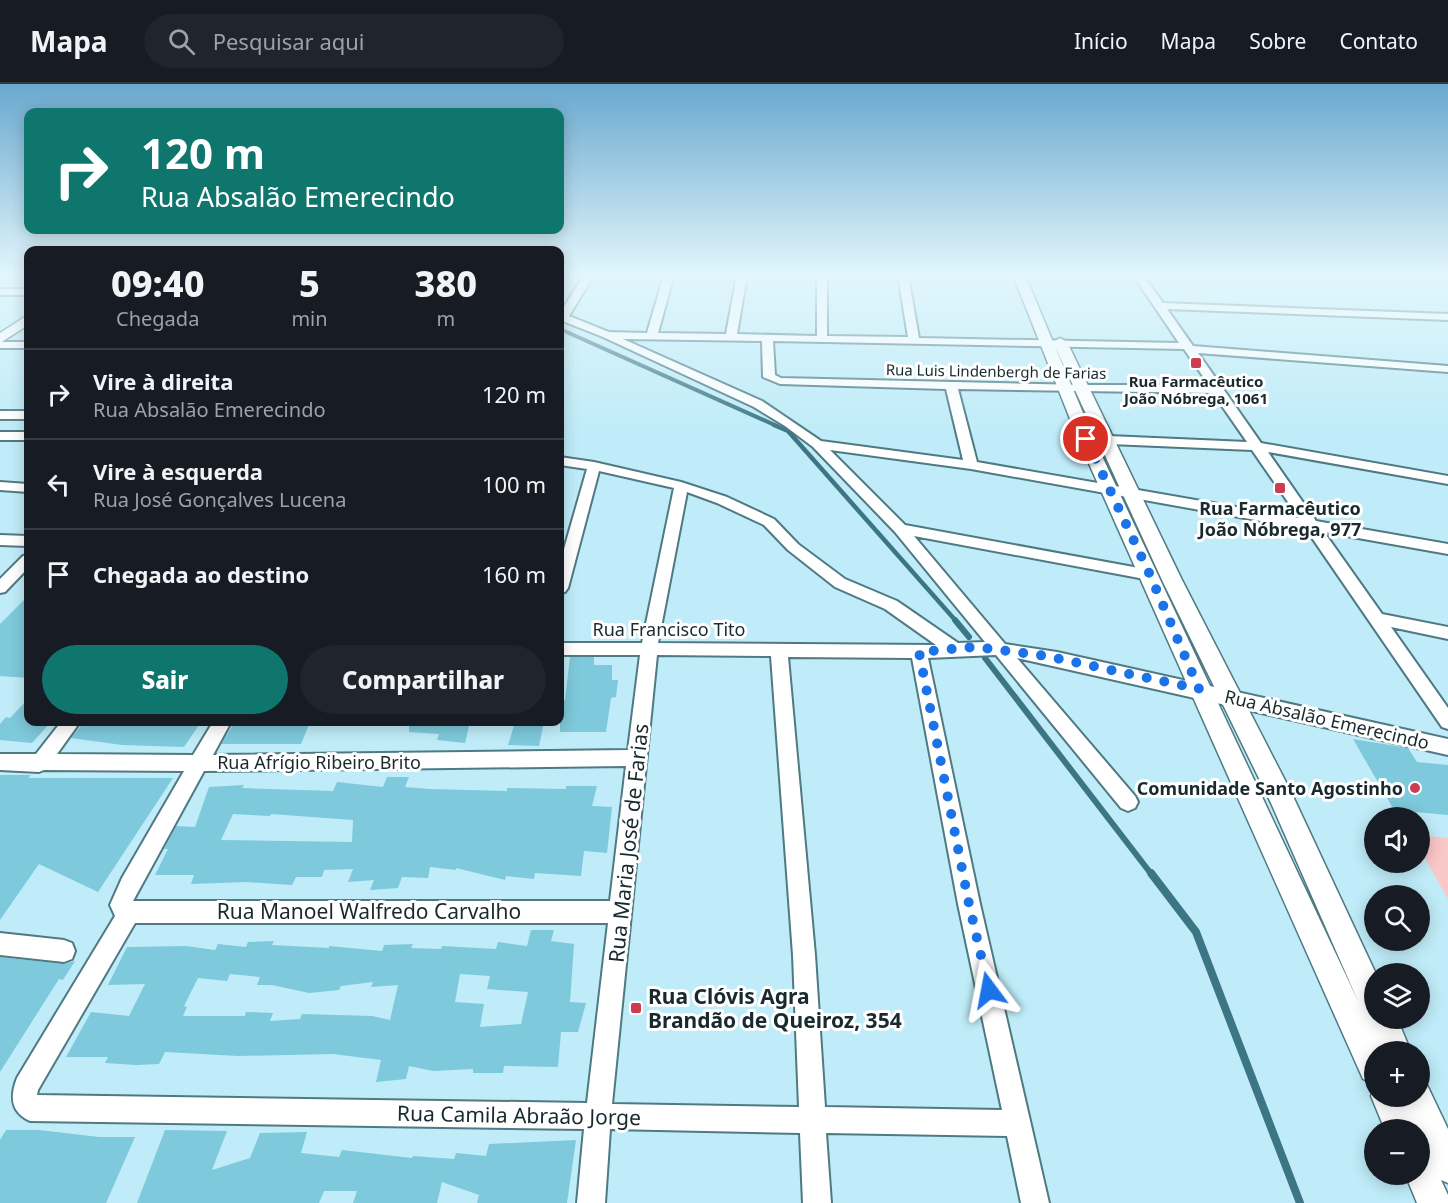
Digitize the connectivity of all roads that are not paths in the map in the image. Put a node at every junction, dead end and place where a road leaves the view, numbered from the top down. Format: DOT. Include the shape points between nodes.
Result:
graph roads {
  1 [pos="16,327"];
  2 [pos="588,327"];
  3 [pos="654,327"];
  4 [pos="732,327"];
  5 [pos="822,327"];
  6 [pos="912,327"];
  7 [pos="1045,327"];
  8 [pos="1048,327"];
  9 [pos="1174,327"];
  10 [pos="607,335"];
  11 [pos="652,335"];
  12 [pos="730,336"];
  13 [pos="767,337"];
  14 [pos="822,338"];
  15 [pos="0,339"];
  16 [pos="914,339"];
  17 [pos="1053,343"];
  18 [pos="0,345"];
  19 [pos="24,345"];
  20 [pos="1189,347"];
  21 [pos="1448,369"];
  22 [pos="951,385"];
  23 [pos="1073,388"];
  24 [pos="1218,389"];
  25 [pos="0,415"];
  26 [pos="24,415"];
  27 [pos="0,436"];
  28 [pos="24,436"];
  29 [pos="1096,439"];
  30 [pos="817,444"];
  31 [pos="1255,446"];
  32 [pos="564,462"];
  33 [pos="971,465"];
  34 [pos="594,466"];
  35 [pos="1448,480"];
  36 [pos="0,486"];
  37 [pos="681,486"];
  38 [pos="24,488"];
  39 [pos="1120,491"];
  40 [pos="1312,525"];
  41 [pos="900,530"];
  42 [pos="0,540"];
  43 [pos="24,541"];
  44 [pos="1448,549"];
  45 [pos="24,564"];
  46 [pos="564,574"];
  47 [pos="1150,575"];
  48 [pos="0,588"];
  49 [pos="1378,619"];
  50 [pos="1448,633"];
  51 [pos="564,649"];
  52 [pos="649,649"];
  53 [pos="779,649"];
  54 [pos="956,650"];
  55 [pos="1000,650"];
  56 [pos="919,652"];
  57 [pos="1199,689"];
  58 [pos="1234,699"];
  59 [pos="1448,722"];
  60 [pos="68,726"];
  61 [pos="220,726"];
  62 [pos="1448,747"];
  63 [pos="638,758"];
  64 [pos="0,762"];
  65 [pos="200,762"];
  66 [pos="39,764"];
  67 [pos="1128,802"];
  68 [pos="125,908"];
  69 [pos="620,912"];
  70 [pos="0,944"];
  71 [pos="64,951"];
  72 [pos="1364,980"];
  73 [pos="1364,1046"];
  74 [pos="1421,1107"];
  75 [pos="598,1117"];
  76 [pos="814,1120"];
  77 [pos="1017,1122"];
  78 [pos="1448,1166"];
  79 [pos="1426,1185"];
  80 [pos="591,1203"];
  81 [pos="817,1203"];
  82 [pos="1035,1203"];
  83 [pos="1434,1203"];
  1 -- 15 [label="street"];
  2 -- 10 [label="street"];
  3 -- 11 [label="street"];
  4 -- 12 [label="street"];
  5 -- 14 [label="street"];
  6 -- 16 [label="street"];
  7 -- 17 [label="street"];
  8 -- 17 [label="street"];
  9 -- 20 [label="street"];
  10 -- 11 [label="street"];
  10 -- 30 [label="street" via="758,404"];
  11 -- 12 [label="street"];
  12 -- 13 [label="street"];
  13 -- 14 [label="street"];
  13 -- 22 [label="street, Rua Luis Lindenbergh de Farias" via="767,370 774,380"];
  14 -- 16 [label="street"];
  16 -- 17 [label="street"];
  17 -- 20 [label="street"];
  17 -- 23 [label="street"];
  18 -- 19 [label="street"];
  20 -- 21 [label="street"];
  20 -- 24 [label="street"];
  22 -- 23 [label="street, Rua Luis Lindenbergh de Farias"];
  22 -- 33 [label="street"];
  23 -- 24 [label="street, Rua Luis Lindenbergh de Farias"];
  23 -- 29 [label="street"];
  24 -- 31 [label="street"];
  25 -- 26 [label="street"];
  27 -- 28 [label="street"];
  29 -- 31 [label="street"];
  29 -- 39 [label="street"];
  30 -- 33 [label="street"];
  30 -- 41 [label="street"];
  31 -- 35 [label="street"];
  31 -- 40 [label="street"];
  32 -- 34 [label="street"];
  33 -- 39 [label="street"];
  34 -- 37 [label="street"];
  34 -- 46 [label="street"];
  36 -- 38 [label="street"];
  37 -- 52 [label="street, Rua Maria José de Farias"];
  37 -- 54 [label="street" via="770,522 793,547 840,583 891,605"];
  39 -- 40 [label="street"];
  39 -- 47 [label="street"];
  39 -- 58 [label="street"];
  40 -- 44 [label="street"];
  40 -- 49 [label="street"];
  41 -- 47 [label="street"];
  41 -- 55 [label="street"];
  42 -- 43 [label="street"];
  45 -- 48 [label="street"];
  47 -- 57 [label="street"];
  49 -- 50 [label="street"];
  49 -- 59 [label="street"];
  51 -- 52 [label="street, Rua Francisco Tito"];
  52 -- 53 [label="street, Rua Francisco Tito"];
  52 -- 63 [label="street, Rua Maria José de Farias"];
  53 -- 56 [label="street, Rua Absalão Emerecindo"];
  53 -- 76 [label="street"];
  54 -- 55 [label="street, Rua Absalão Emerecindo"];
  54 -- 56 [label="street, Rua Absalão Emerecindo"];
  55 -- 57 [label="street, Rua Absalão Emerecindo"];
  55 -- 67 [label="street"];
  56 -- 77 [label="street"];
  57 -- 58 [label="street, Rua Absalão Emerecindo"];
  57 -- 73 [label="street"];
  58 -- 62 [label="street, Rua Absalão Emerecindo"];
  58 -- 72 [label="street"];
  60 -- 66 [label="street"];
  61 -- 65 [label="street"];
  63 -- 65 [label="street, Rua Afrígio Ribeiro Brito"];
  63 -- 69 [label="street, Rua Maria José de Farias"];
  64 -- 66 [label="street, Rua Afrígio Ribeiro Brito"];
  65 -- 66 [label="street, Rua Afrígio Ribeiro Brito"];
  65 -- 68 [label="street" via="147,852"];
  68 -- 69 [label="street, Rua Manoel Walfredo Carvalho"];
  68 -- 75 [label="street, Rua Camila Abraão Jorge" via="26,1088 24,1101 30,1108"];
  69 -- 75 [label="street, Rua Maria José de Farias"];
  70 -- 71 [label="street"];
  74 -- 78 [label="street"];
  75 -- 76 [label="street, Rua Camila Abraão Jorge"];
  75 -- 80 [label="street, Rua Maria José de Farias"];
  76 -- 77 [label="street, Rua Camila Abraão Jorge"];
  76 -- 81 [label="street"];
  77 -- 82 [label="street"];
  79 -- 83 [label="street"];
}
